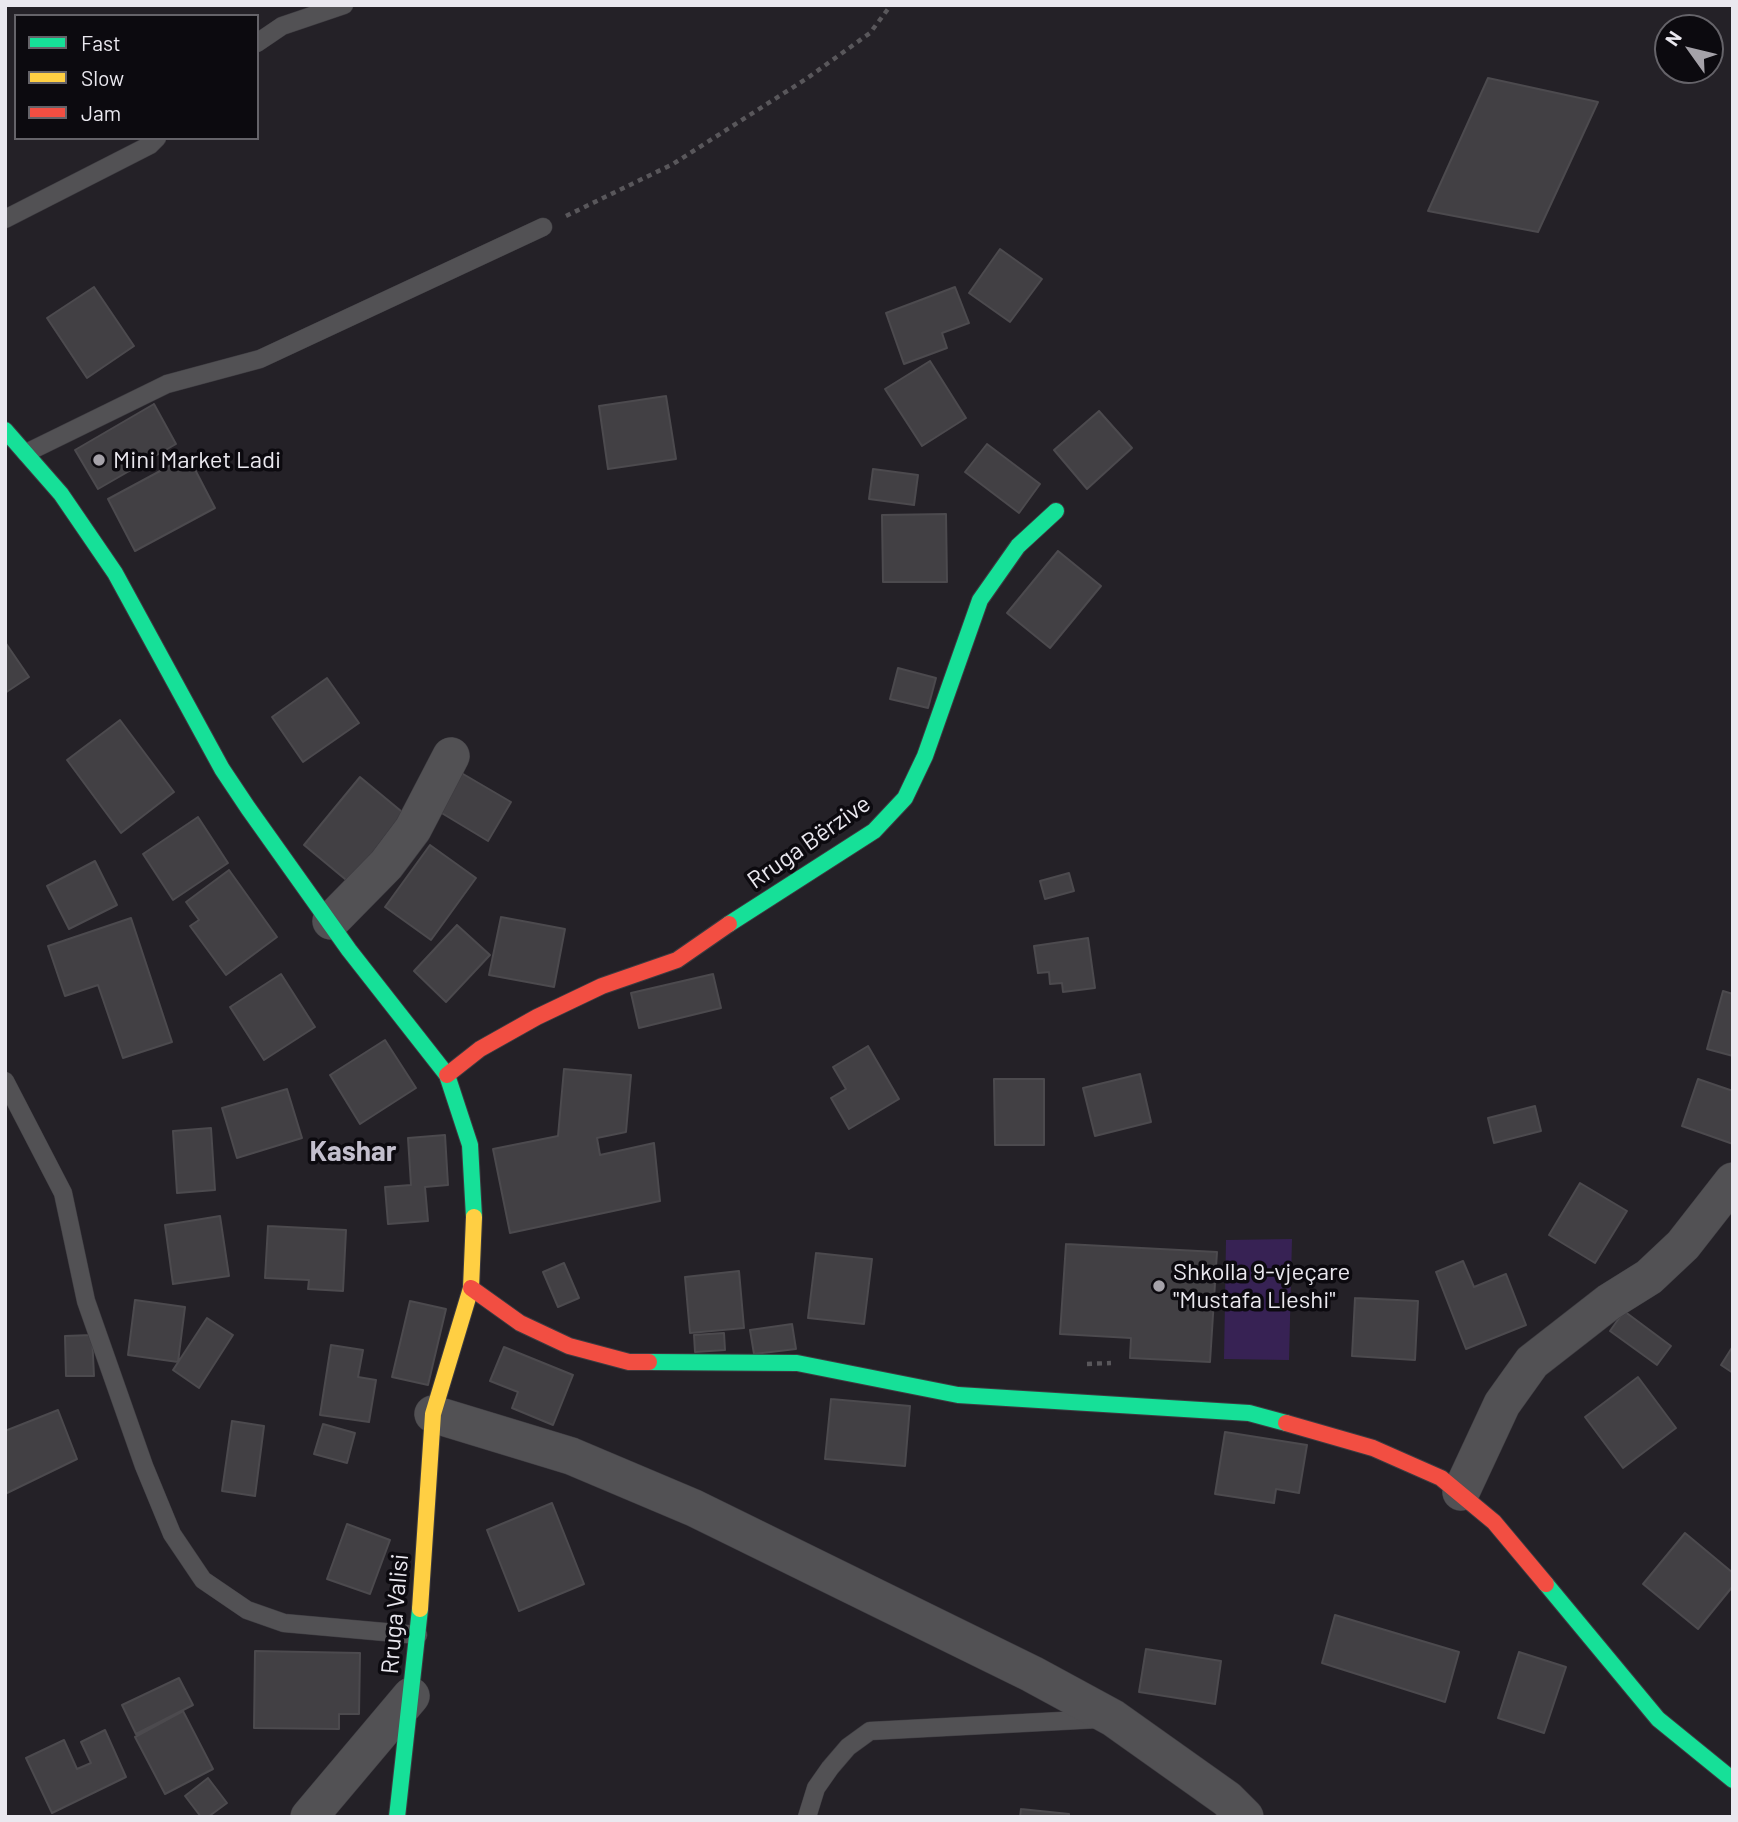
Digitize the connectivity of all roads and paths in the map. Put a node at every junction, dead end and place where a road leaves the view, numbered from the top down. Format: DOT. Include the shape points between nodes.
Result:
graph roads {
  1 [pos="344,5"];
  2 [pos="891,5"];
  3 [pos="259,42"];
  4 [pos="155,140"];
  5 [pos="5,219"];
  6 [pos="543,227"];
  7 [pos="5,430"];
  8 [pos="26,453"];
  9 [pos="1056,511"];
  10 [pos="451,756"];
  11 [pos="331,921"];
  12 [pos="447,1075"];
  13 [pos="5,1081"];
  14 [pos="1733,1181"];
  15 [pos="471,1288"];
  16 [pos="433,1414"];
  17 [pos="1461,1492"];
  18 [pos="418,1634"];
  19 [pos="411,1696"];
  20 [pos="1113,1718"];
  21 [pos="1733,1780"];
  22 [pos="309,1817"];
  23 [pos="397,1817"];
  24 [pos="807,1817"];
  25 [pos="1245,1817"];
  1 -- 3 [label="lane" via="282,26"];
  2 -- 6 [label="path" via="870,33 673,164"];
  4 -- 5 [label="lane"];
  6 -- 8 [label="lane" via="260,359 167,384"];
  7 -- 8 [label="street, Rruga Valisi"];
  8 -- 11 [label="street, Rruga Valisi" via="61,494 115,573 222,769"];
  9 -- 12 [label="street, Rruga Bërzive" via="1018,546 980,600 925,756 905,798 874,831 677,960 602,986 537,1017 480,1049"];
  10 -- 11 [label="street" via="413,829 386,865"];
  11 -- 12 [label="street, Rruga Valisi"];
  12 -- 15 [label="street, Rruga Valisi" via="470,1145 475,1231"];
  13 -- 18 [label="lane" via="63,1193 86,1301 144,1466 172,1534 203,1580 247,1611 284,1623"];
  14 -- 17 [label="street" via="1683,1245 1649,1277 1532,1362 1502,1404"];
  15 -- 16 [label="street, Rruga Valisi"];
  15 -- 17 [label="street" via="532,1329 569,1346 629,1362 797,1363 958,1395 1249,1413 1373,1448 1441,1478"];
  16 -- 18 [label="street, Rruga Valisi"];
  16 -- 20 [label="street" via="571,1456 694,1508"];
  17 -- 21 [label="street" via="1494,1522 1658,1719"];
  18 -- 19 [label="street, Rruga Valisi"];
  19 -- 22 [label="street"];
  19 -- 23 [label="street, Rruga Valisi"];
  20 -- 24 [label="lane" via="870,1731 830,1768 816,1788"];
  20 -- 25 [label="street"];
}
